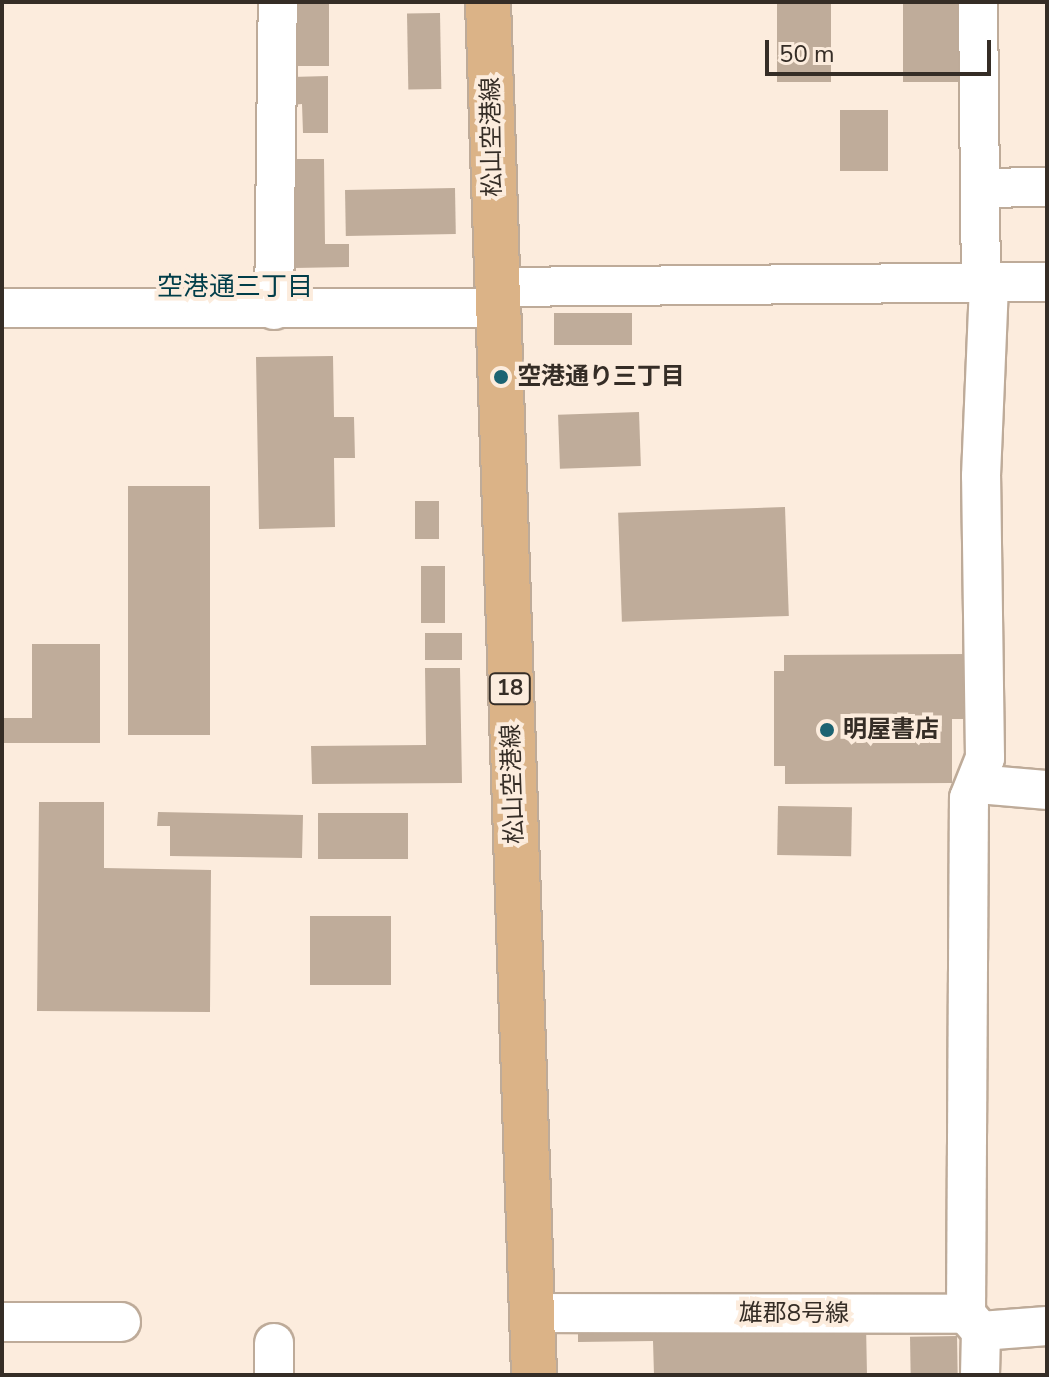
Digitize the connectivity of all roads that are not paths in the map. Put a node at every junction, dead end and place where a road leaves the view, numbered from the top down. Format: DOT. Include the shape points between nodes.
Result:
graph roads {
  1 [pos="278,2"];
  2 [pos="488,2"];
  3 [pos="978,2"];
  4 [pos="1047,187"];
  5 [pos="980,188"];
  6 [pos="1047,282"];
  7 [pos="985,284"];
  8 [pos="496,297"];
  9 [pos="2,308"];
  10 [pos="274,310"];
  11 [pos="977,784"];
  12 [pos="1047,790"];
  13 [pos="533,1313"];
  14 [pos="2,1322"];
  15 [pos="121,1322"];
  16 [pos="974,1323"];
  17 [pos="1047,1326"];
  18 [pos="534,1375"];
  19 [pos="980,1375"];
  1 -- 10 [label="street"];
  2 -- 8 [label="main road, 松山空港線 / 18"];
  3 -- 5 [label="street"];
  4 -- 5 [label="street"];
  5 -- 7 [label="street"];
  6 -- 7 [label="street"];
  7 -- 8 [label="street"];
  7 -- 11 [label="street" via="985,758"];
  8 -- 10 [label="street"];
  8 -- 13 [label="main road, 松山空港線 / 18"];
  9 -- 10 [label="street"];
  11 -- 12 [label="street"];
  11 -- 16 [label="street" via="969,798"];
  13 -- 16 [label="street, 雄郡8号線"];
  13 -- 18 [label="main road, 松山空港線 / 18"];
  14 -- 15 [label="street"];
  16 -- 17 [label="street, 雄郡8号線"];
  16 -- 19 [label="street"];
}
